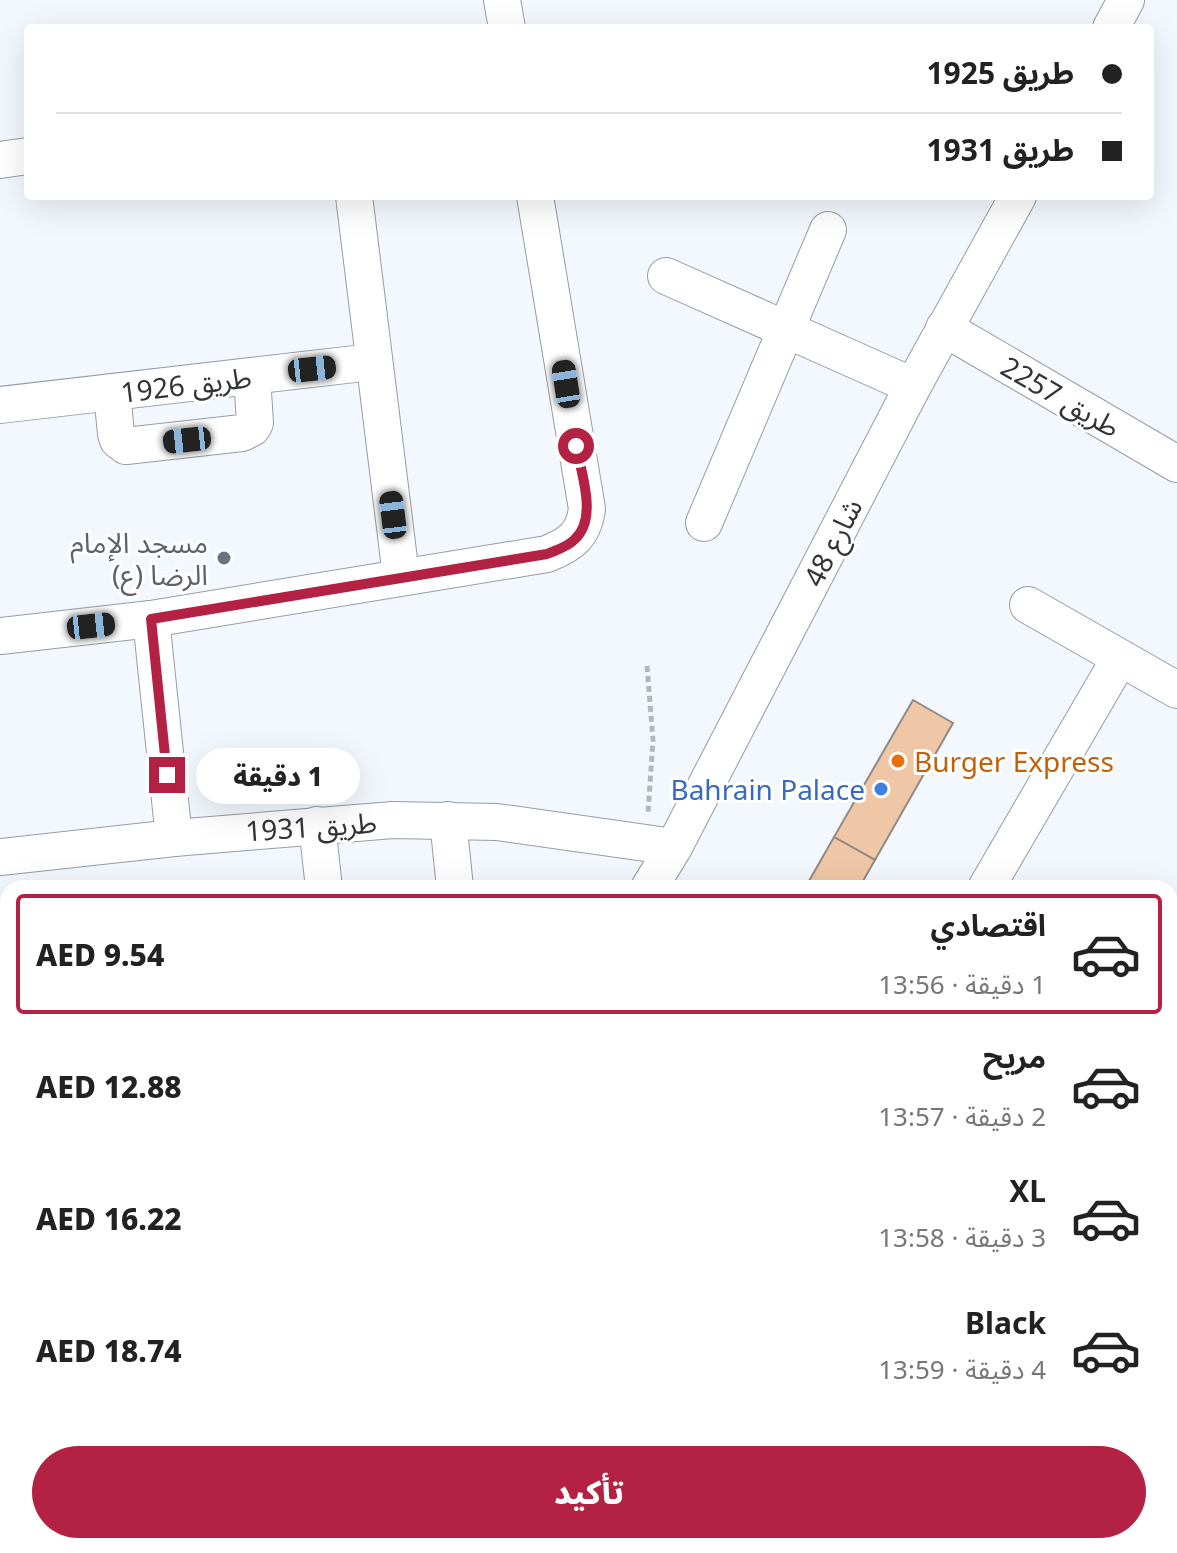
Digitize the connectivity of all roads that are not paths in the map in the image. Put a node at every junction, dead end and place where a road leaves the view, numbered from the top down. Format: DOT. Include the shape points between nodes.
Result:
graph roads {
  1 [pos="502,0"];
  2 [pos="1126,0"];
  3 [pos="506,24"];
  4 [pos="1113,24"];
  5 [pos="24,157"];
  6 [pos="0,160"];
  7 [pos="354,200"];
  8 [pos="536,200"];
  9 [pos="1016,200"];
  10 [pos="828,230"];
  11 [pos="666,276"];
  12 [pos="944,328"];
  13 [pos="786,329"];
  14 [pos="372,362"];
  15 [pos="252,376"];
  16 [pos="913,386"];
  17 [pos="112,392"];
  18 [pos="0,405"];
  19 [pos="1177,464"];
  20 [pos="704,523"];
  21 [pos="401,576"];
  22 [pos="1028,605"];
  23 [pos="151,619"];
  24 [pos="0,636"];
  25 [pos="1120,658"];
  26 [pos="1177,690"];
  27 [pos="448,820"];
  28 [pos="317,825"];
  29 [pos="174,838"];
  30 [pos="660,844"];
  31 [pos="0,857"];
  32 [pos="323,880"];
  33 [pos="454,880"];
  34 [pos="651,880"];
  35 [pos="991,880"];
  1 -- 3 [label="street"];
  2 -- 4 [label="street"];
  5 -- 6 [label="street"];
  7 -- 14 [label="street"];
  8 -- 21 [label="street" via="587,509 585,525 577,538 547,554"];
  9 -- 12 [label="street, شارع 48"];
  10 -- 13 [label="street"];
  11 -- 13 [label="street"];
  12 -- 16 [label="street, شارع 48"];
  12 -- 19 [label="street, طريق 2257"];
  13 -- 16 [label="street"];
  13 -- 20 [label="street"];
  14 -- 15 [label="street, طريق 1926"];
  14 -- 21 [label="street"];
  15 -- 17 [label="street, طريق 1926"];
  15 -- 17 [label="street" via="256,418 248,432 132,446 118,440"];
  16 -- 30 [label="street, شارع 48"];
  17 -- 18 [label="street, طريق 1926"];
  21 -- 23 [label="street"];
  22 -- 25 [label="street"];
  23 -- 24 [label="street"];
  23 -- 29 [label="street"];
  25 -- 26 [label="street"];
  25 -- 35 [label="street"];
  27 -- 28 [label="street, طريق 1931"];
  27 -- 30 [label="street, طريق 1931"];
  27 -- 33 [label="street"];
  28 -- 29 [label="street, طريق 1931"];
  28 -- 32 [label="street"];
  29 -- 31 [label="street, طريق 1931"];
  30 -- 34 [label="street, شارع 48"];
}
